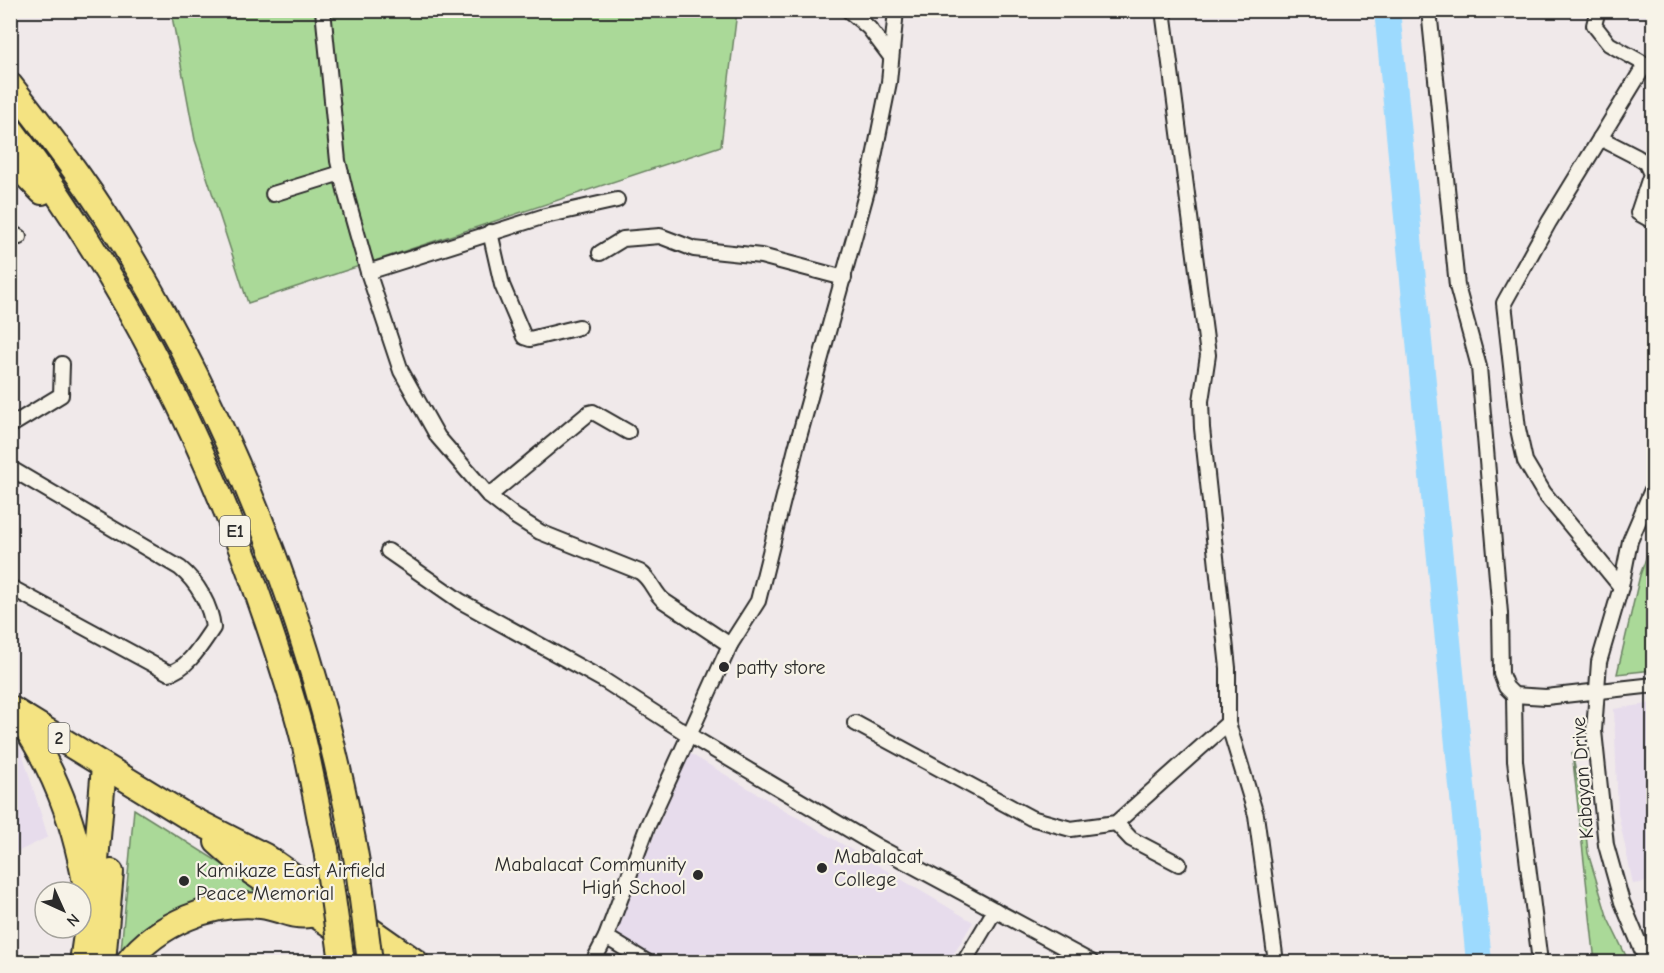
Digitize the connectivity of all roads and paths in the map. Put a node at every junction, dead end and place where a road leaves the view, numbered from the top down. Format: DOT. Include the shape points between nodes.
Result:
graph roads {
  1 [pos="323,10"];
  2 [pos="848,10"];
  3 [pos="896,10"];
  4 [pos="1163,10"];
  5 [pos="1429,10"];
  6 [pos="1598,10"];
  7 [pos="891,57"];
  8 [pos="1649,67"];
  9 [pos="10,84"];
  10 [pos="10,128"];
  11 [pos="1600,138"];
  12 [pos="10,159"];
  13 [pos="341,173"];
  14 [pos="273,194"];
  15 [pos="617,200"];
  16 [pos="1653,222"];
  17 [pos="490,232"];
  18 [pos="87,235"];
  19 [pos="600,253"];
  20 [pos="368,272"];
  21 [pos="844,278"];
  22 [pos="579,327"];
  23 [pos="62,364"];
  24 [pos="10,426"];
  25 [pos="628,432"];
  26 [pos="10,468"];
  27 [pos="1653,485"];
  28 [pos="489,496"];
  29 [pos="388,551"];
  30 [pos="10,587"];
  31 [pos="1621,587"];
  32 [pos="730,645"];
  33 [pos="1653,685"];
  34 [pos="1597,693"];
  35 [pos="1514,695"];
  36 [pos="12,709"];
  37 [pos="855,723"];
  38 [pos="1228,723"];
  39 [pos="689,735"];
  40 [pos="111,770"];
  41 [pos="188,817"];
  42 [pos="1116,823"];
  43 [pos="1179,864"];
  44 [pos="85,880"];
  45 [pos="93,893"];
  46 [pos="994,910"];
  47 [pos="317,914"];
  48 [pos="606,937"];
  49 [pos="86,940"];
  50 [pos="82,963"];
  51 [pos="103,963"];
  52 [pos="128,963"];
  53 [pos="342,963"];
  54 [pos="370,963"];
  55 [pos="386,963"];
  56 [pos="417,963"];
  57 [pos="593,963"];
  58 [pos="647,963"];
  59 [pos="964,963"];
  60 [pos="1091,963"];
  61 [pos="1276,963"];
  62 [pos="1540,963"];
  63 [pos="1647,963"];
  1 -- 13 [label="street"];
  2 -- 7 [label="street" via="869,28"];
  3 -- 7 [label="street"];
  4 -- 38 [label="street" via="1208,355 1201,400 1202,428 1228,668"];
  5 -- 35 [label="street" via="1457,285 1479,368 1502,674"];
  6 -- 8 [label="street" via="1594,25 1604,40"];
  7 -- 21 [label="street" via="868,187"];
  8 -- 11 [label="street"];
  9 -- 54 [label="highway, E1, bridge" via="66,157 116,232 184,352 280,573 334,753 358,868"];
  10 -- 18 [label="highway, E1"];
  11 -- 16 [label="street" via="1646,163 1652,174 1638,213"];
  11 -- 31 [label="street" via="1504,303 1525,461 1544,493"];
  12 -- 18 [label="highway"];
  13 -- 14 [label="street"];
  13 -- 20 [label="street"];
  15 -- 17 [label="street"];
  17 -- 20 [label="street"];
  17 -- 22 [label="street" via="502,285 524,337 530,339"];
  18 -- 53 [label="highway, E1, bridge" via="159,363 210,468 249,567 300,728 327,849"];
  19 -- 21 [label="street" via="623,239 660,236 694,249 761,256"];
  20 -- 28 [label="street" via="401,371 438,437"];
  21 -- 32 [label="street" via="758,601"];
  23 -- 24 [label="street" via="61,395"];
  25 -- 28 [label="street" via="589,413"];
  26 -- 30 [label="street" via="180,568 194,580 213,619 213,628 186,662 169,673"];
  27 -- 31 [label="street, Kabayan Drive" via="1630,541"];
  28 -- 32 [label="street" via="540,532 640,572 650,579 664,601"];
  29 -- 39 [label="street" via="460,601 605,681"];
  31 -- 34 [label="street, Kabayan Drive" via="1599,662"];
  32 -- 39 [label="street"];
  33 -- 34 [label="street"];
  34 -- 35 [label="street"];
  34 -- 63 [label="street, Kabayan Drive" via="1594,731 1606,844 1622,902"];
  35 -- 62 [label="street" via="1515,761"];
  36 -- 40 [label="highway, 2"];
  36 -- 44 [label="highway" via="48,767 72,823"];
  37 -- 42 [label="street" via="1031,818 1071,829"];
  38 -- 42 [label="street"];
  38 -- 61 [label="street" via="1256,815"];
  39 -- 46 [label="street"];
  39 -- 48 [label="street" via="648,825"];
  40 -- 41 [label="highway, 2"];
  40 -- 45 [label="highway"];
  40 -- 51 [label="highway"];
  41 -- 47 [label="highway, 2" via="250,870"];
  41 -- 56 [label="highway, 2" via="265,856"];
  42 -- 43 [label="street" via="1131,839"];
  46 -- 59 [label="street"];
  46 -- 60 [label="street"];
  47 -- 52 [label="highway" via="296,917 261,906 220,908 167,928"];
  47 -- 55 [label="highway, 2"];
  48 -- 57 [label="street"];
  48 -- 58 [label="street"];
  49 -- 50 [label="highway"];
}
